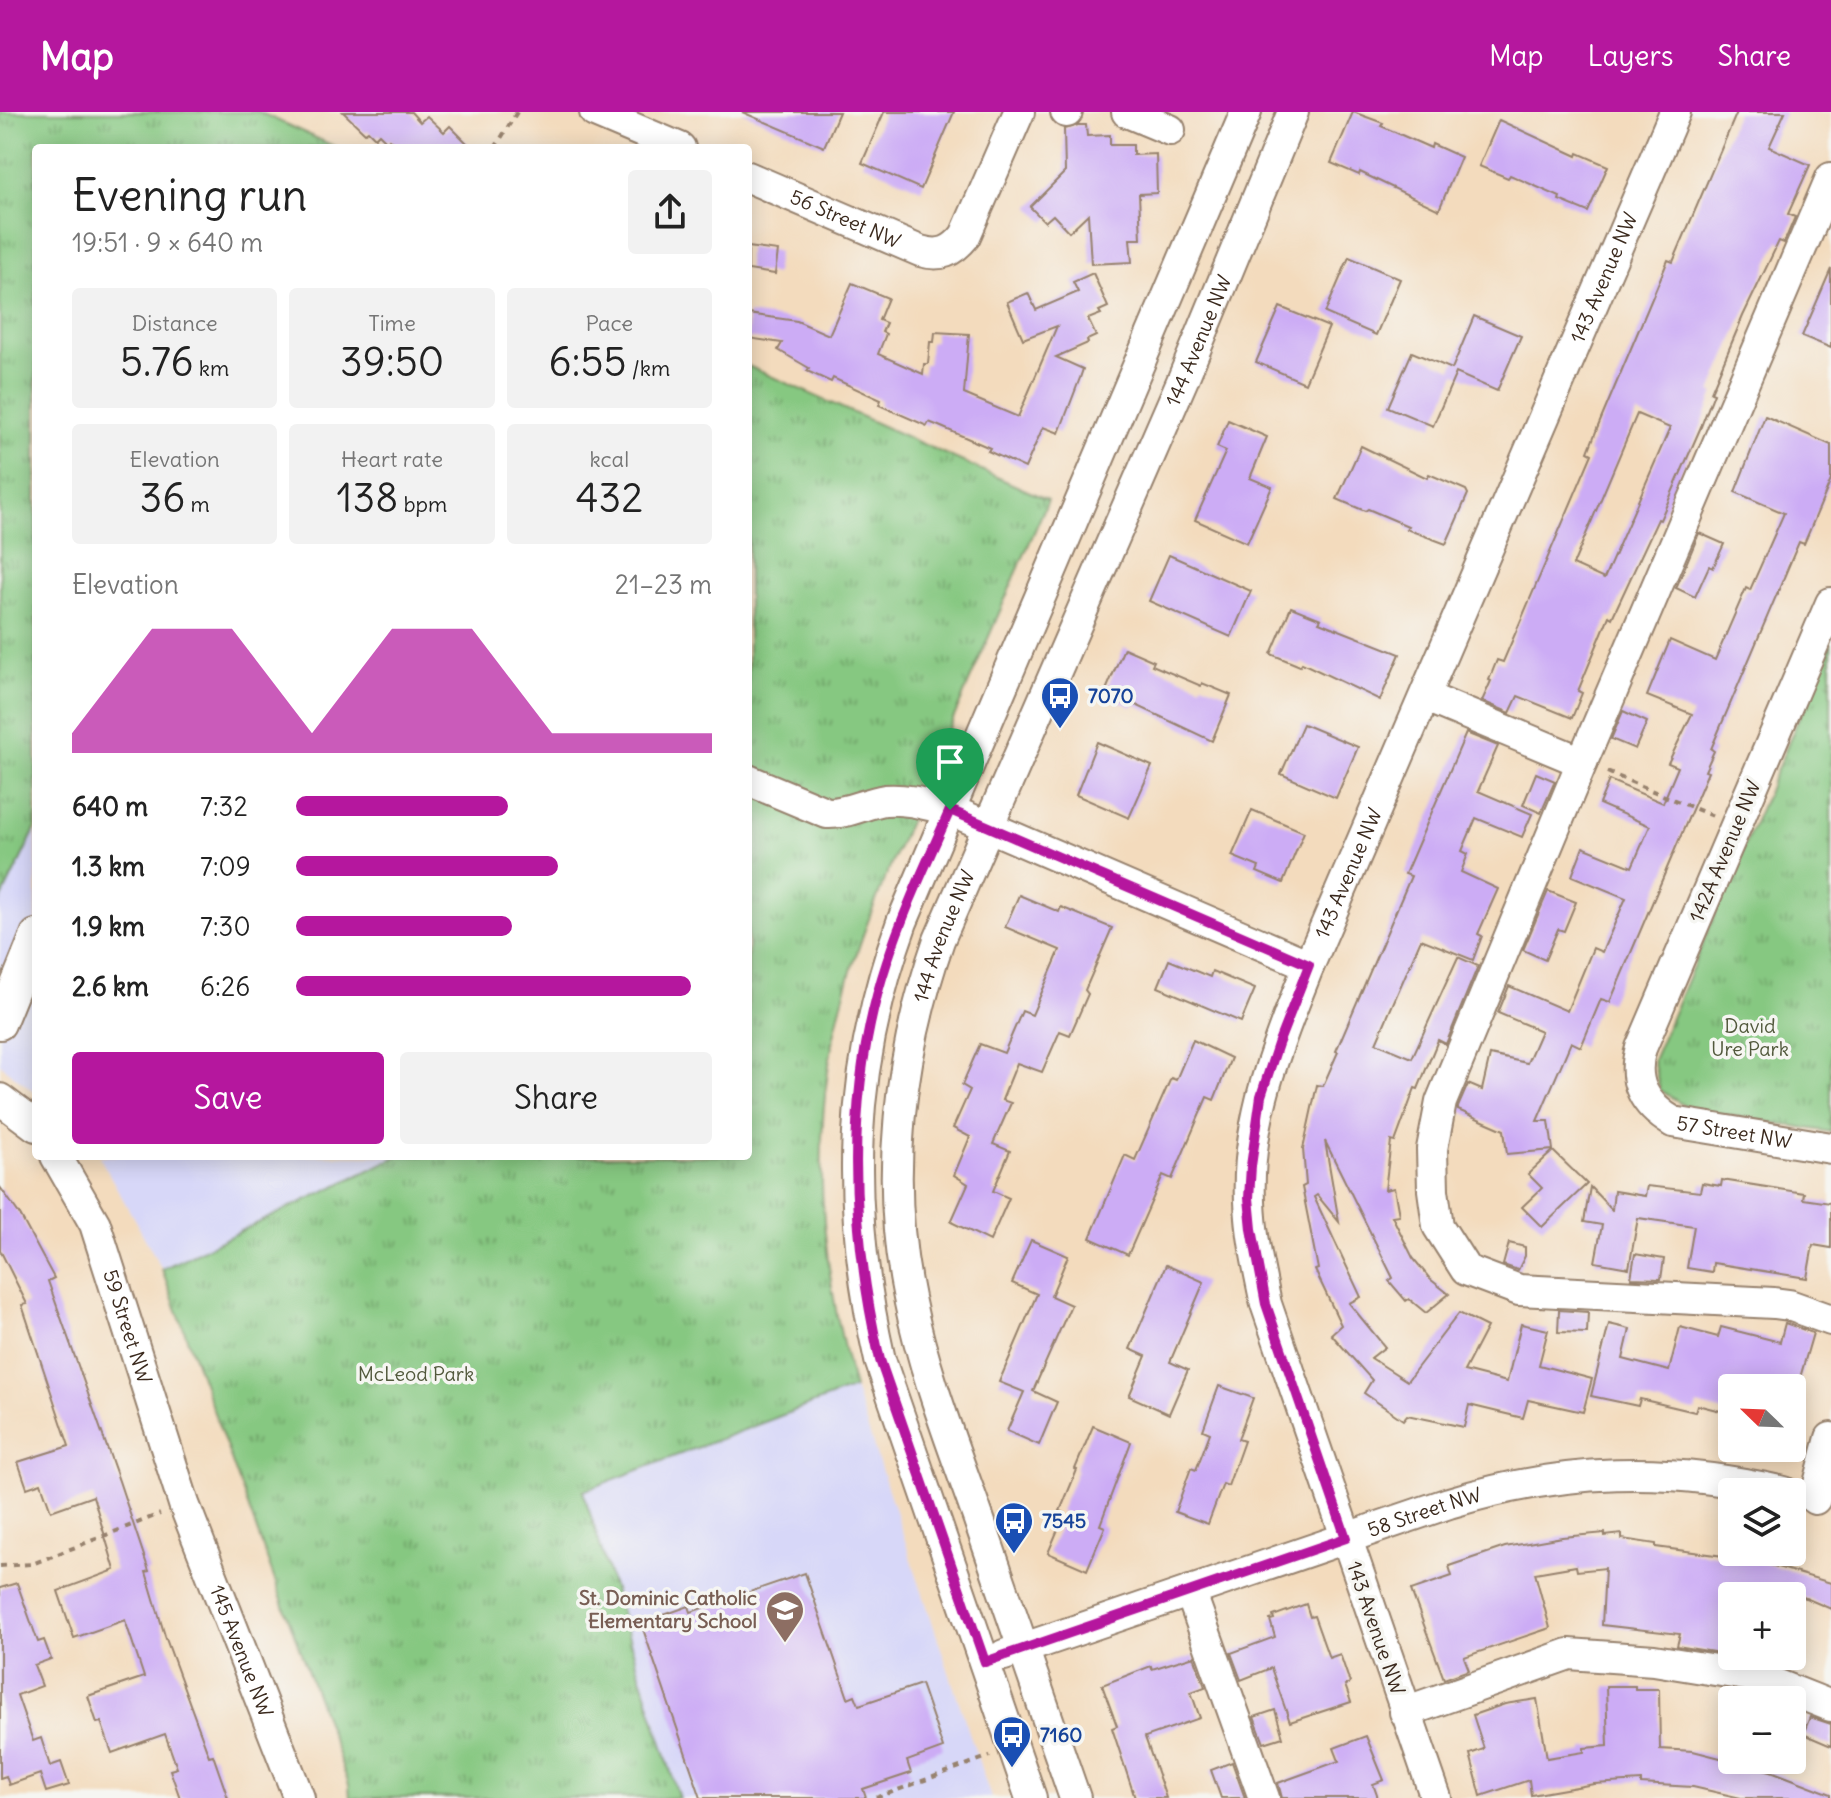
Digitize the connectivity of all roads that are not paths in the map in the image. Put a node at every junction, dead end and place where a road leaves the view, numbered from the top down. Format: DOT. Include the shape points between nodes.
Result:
graph roads {
  1 [pos="595,112"];
  2 [pos="1019,112"];
  3 [pos="1127,112"];
  4 [pos="1246,112"];
  5 [pos="1293,112"];
  6 [pos="1675,112"];
  7 [pos="1170,130"];
  8 [pos="671,144"];
  9 [pos="1831,178"];
  10 [pos="752,179"];
  11 [pos="1831,603"];
  12 [pos="1426,697"];
  13 [pos="1582,762"];
  14 [pos="752,782"];
  15 [pos="950,810"];
  16 [pos="988,826"];
  17 [pos="32,945"];
  18 [pos="1309,965"];
  19 [pos="0,1024"];
  20 [pos="0,1099"];
  21 [pos="1646,1100"];
  22 [pos="32,1123"];
  23 [pos="1831,1148"];
  24 [pos="58,1160"];
  25 [pos="1831,1320"];
  26 [pos="1831,1438"];
  27 [pos="1718,1479"];
  28 [pos="1813,1500"];
  29 [pos="184,1504"];
  30 [pos="1346,1538"];
  31 [pos="1190,1591"];
  32 [pos="1023,1649"];
  33 [pos="985,1662"];
  34 [pos="1831,1706"];
  35 [pos="1405,1712"];
  36 [pos="299,1798"];
  37 [pos="1031,1798"];
  38 [pos="1075,1798"];
  39 [pos="1264,1798"];
  40 [pos="1436,1798"];
  1 -- 8 [label="street"];
  2 -- 10 [label="street, 56 Street NW" via="965,236 945,254 920,251"];
  3 -- 7 [label="street"];
  4 -- 15 [label="street"];
  5 -- 16 [label="street, 144 Avenue NW"];
  6 -- 12 [label="street, 143 Avenue NW"];
  9 -- 13 [label="street"];
  11 -- 21 [label="street, 142A Avenue NW" via="1641,1048 1636,1070"];
  12 -- 13 [label="street"];
  12 -- 18 [label="street, 143 Avenue NW"];
  13 -- 25 [label="street" via="1441,1102 1432,1149 1438,1226 1466,1270 1519,1290 1774,1303"];
  14 -- 15 [label="street" via="827,813 897,800"];
  15 -- 16 [label="street"];
  15 -- 33 [label="street" via="902,922 873,1011 855,1152 858,1226 880,1360"];
  16 -- 18 [label="street"];
  16 -- 32 [label="street, 144 Avenue NW" via="939,940 915,1017 899,1112 897,1189 918,1335"];
  17 -- 19 [label="street"];
  18 -- 30 [label="street, 143 Avenue NW" via="1261,1096 1249,1198 1266,1304"];
  20 -- 22 [label="street"];
  21 -- 23 [label="street, 57 Street NW" via="1673,1122"];
  24 -- 29 [label="street, 59 Street NW" via="95,1224"];
  26 -- 28 [label="street"];
  27 -- 30 [label="street, 58 Street NW" via="1654,1472 1533,1481"];
  29 -- 36 [label="street, 145 Avenue NW"];
  30 -- 31 [label="street, 58 Street NW"];
  30 -- 35 [label="street, 143 Avenue NW"];
  31 -- 32 [label="street, 58 Street NW"];
  31 -- 39 [label="street"];
  32 -- 33 [label="street, 58 Street NW"];
  32 -- 38 [label="street, 144 Avenue NW"];
  33 -- 37 [label="street"];
  34 -- 35 [label="street" via="1758,1677 1654,1660 1569,1654"];
  35 -- 40 [label="street, 143 Avenue NW"];
}
